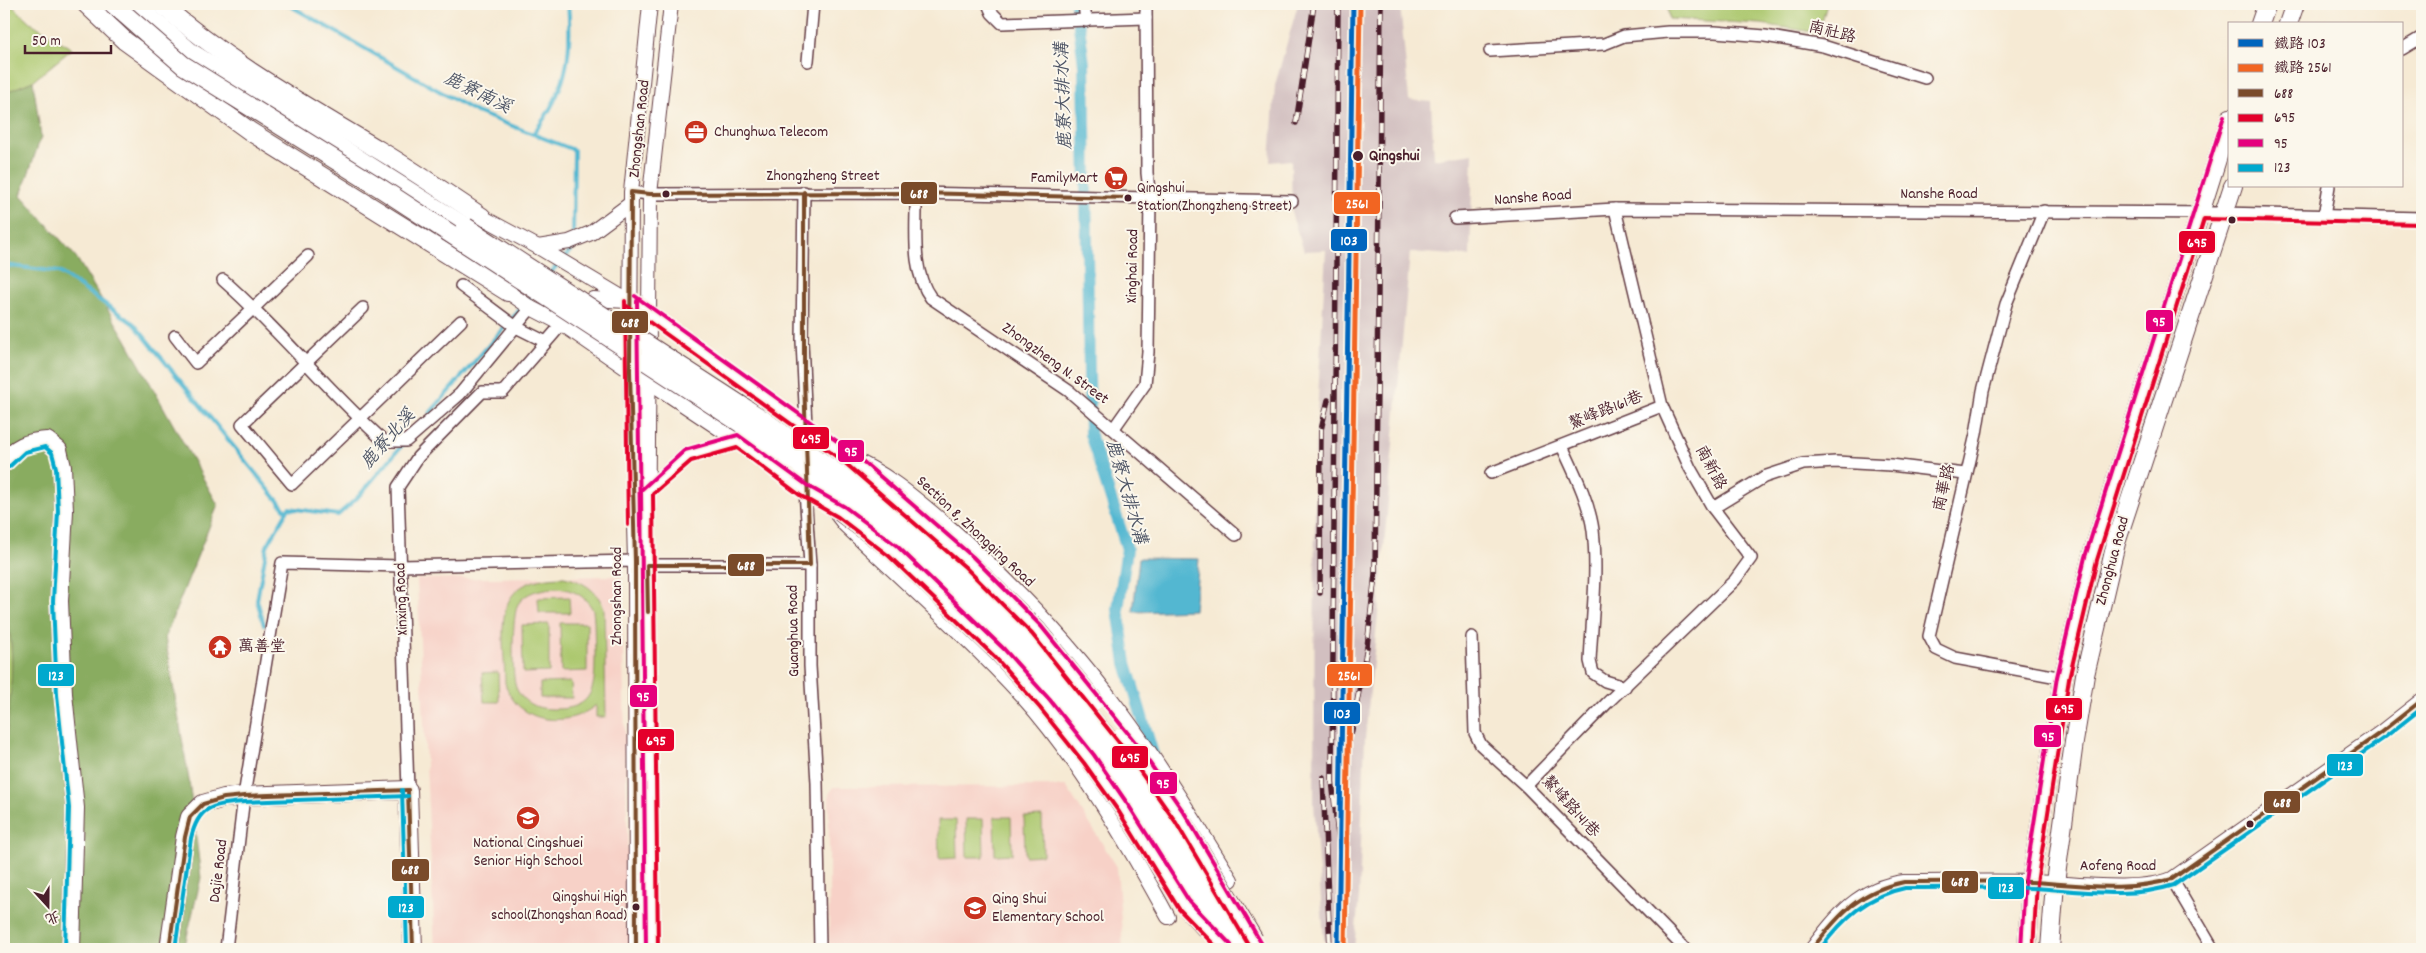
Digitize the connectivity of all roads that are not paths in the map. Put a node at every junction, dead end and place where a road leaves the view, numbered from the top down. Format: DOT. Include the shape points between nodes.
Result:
graph roads {
  1 [pos="86,4"];
  2 [pos="113,4"];
  3 [pos="134,4"];
  4 [pos="161,4"];
  5 [pos="650,4"];
  6 [pos="671,4"];
  7 [pos="813,4"];
  8 [pos="988,4"];
  9 [pos="1084,4"];
  10 [pos="1146,4"];
  11 [pos="2267,4"];
  12 [pos="2295,4"];
  13 [pos="1146,18"];
  14 [pos="1086,20"];
  15 [pos="2261,22"];
  16 [pos="2289,22"];
  17 [pos="2422,37"];
  18 [pos="2404,48"];
  19 [pos="1490,51"];
  20 [pos="808,62"];
  21 [pos="1925,78"];
  22 [pos="2228,124"];
  23 [pos="2232,188"];
  24 [pos="2329,188"];
  25 [pos="804,192"];
  26 [pos="916,193"];
  27 [pos="650,194"];
  28 [pos="631,198"];
  29 [pos="1150,198"];
  30 [pos="1292,201"];
  31 [pos="1615,209"];
  32 [pos="2044,211"];
  33 [pos="2199,213"];
  34 [pos="2224,213"];
  35 [pos="2324,216"];
  36 [pos="482,217"];
  37 [pos="1456,218"];
  38 [pos="2422,218"];
  39 [pos="538,247"];
  40 [pos="308,256"];
  41 [pos="223,280"];
  42 [pos="461,286"];
  43 [pos="508,292"];
  44 [pos="631,301"];
  45 [pos="254,308"];
  46 [pos="362,308"];
  47 [pos="531,308"];
  48 [pos="650,314"];
  49 [pos="461,321"];
  50 [pos="562,324"];
  51 [pos="516,327"];
  52 [pos="175,336"];
  53 [pos="546,342"];
  54 [pos="304,363"];
  55 [pos="630,371"];
  56 [pos="648,380"];
  57 [pos="1662,406"];
  58 [pos="361,420"];
  59 [pos="806,426"];
  60 [pos="1114,428"];
  61 [pos="738,441"];
  62 [pos="1562,446"];
  63 [pos="848,457"];
  64 [pos="4,463"];
  65 [pos="1491,473"];
  66 [pos="1965,474"];
  67 [pos="647,491"];
  68 [pos="805,491"];
  69 [pos="832,506"];
  70 [pos="1713,508"];
  71 [pos="1236,535"];
  72 [pos="641,563"];
  73 [pos="810,565"];
  74 [pos="401,566"];
  75 [pos="1472,637"];
  76 [pos="2063,678"];
  77 [pos="1625,687"];
  78 [pos="2422,700"];
  79 [pos="1526,786"];
  80 [pos="408,790"];
  81 [pos="244,796"];
  82 [pos="1231,880"];
  83 [pos="2172,880"];
  84 [pos="2031,882"];
  85 [pos="2055,883"];
  86 [pos="1168,917"];
  87 [pos="71,949"];
  88 [pos="169,949"];
  89 [pos="226,949"];
  90 [pos="413,949"];
  91 [pos="636,949"];
  92 [pos="652,949"];
  93 [pos="820,949"];
  94 [pos="1226,949"];
  95 [pos="1230,949"];
  96 [pos="1248,949"];
  97 [pos="1258,949"];
  98 [pos="1685,949"];
  99 [pos="1812,949"];
  100 [pos="2027,949"];
  101 [pos="2050,949"];
  102 [pos="2214,949"];
  1 -- 43 [label="main road" via="125,41 251,132"];
  2 -- 95 [label="main road, bridge" via="183,65 382,189 754,432 848,499 957,589 1056,695 1116,774"];
  3 -- 96 [label="main road, bridge" via="192,53 762,419 851,483 918,537 968,580 1078,700 1117,749"];
  4 -- 36 [label="main road" via="229,58"];
  5 -- 28 [label="street, Zhongshan Road"];
  6 -- 27 [label="street, Zhongshan Road"];
  7 -- 20 [label="street"];
  8 -- 14 [label="street" via="1002,24"];
  9 -- 14 [label="street"];
  10 -- 13 [label="street, Xinghai Road"];
  11 -- 15 [label="main road"];
  12 -- 16 [label="main road"];
  13 -- 14 [label="street"];
  13 -- 29 [label="street, Xinghai Road"];
  17 -- 18 [label="street"];
  19 -- 21 [label="street, 南社路" via="1604,44 1624,36 1668,32 1715,32 1823,46"];
  22 -- 33 [label="main road, Zhonghua Road"];
  23 -- 34 [label="main road, Zhonghua Road"];
  24 -- 35 [label="street"];
  25 -- 26 [label="street, Zhongzheng Street"];
  25 -- 27 [label="street, Zhongzheng Street"];
  25 -- 59 [label="street, Guanghua Road" via="802,341"];
  26 -- 29 [label="street, Zhongzheng Street"];
  26 -- 60 [label="street, Zhongzheng N. Street" via="918,270 922,286 931,298 1069,391"];
  27 -- 28 [label="street, Zhongzheng Street"];
  27 -- 48 [label="street, Zhongshan Road"];
  28 -- 39 [label="street" via="591,233 569,242"];
  28 -- 44 [label="street, Zhongshan Road"];
  29 -- 30 [label="street"];
  29 -- 60 [label="street, Xinghai Road" via="1145,384"];
  31 -- 32 [label="street, Nanshe Road"];
  31 -- 37 [label="street, Nanshe Road"];
  31 -- 57 [label="street, 南新路"];
  32 -- 33 [label="street, Nanshe Road"];
  32 -- 66 [label="street, 南華路" via="2006,304"];
  33 -- 34 [label="street, Nanshe Road"];
  33 -- 76 [label="main road, Zhonghua Road" via="2090,558"];
  34 -- 35 [label="street, Nanshe Road"];
  34 -- 85 [label="main road, Zhonghua Road" via="2116,543 2085,675"];
  35 -- 38 [label="street, Nanshe Road"];
  36 -- 39 [label="street, Section 8, Zhongqing Road"];
  39 -- 44 [label="street, Section 8, Zhongqing Road"];
  40 -- 45 [label="street"];
  41 -- 45 [label="street"];
  42 -- 51 [label="street"];
  43 -- 47 [label="street"];
  44 -- 48 [label="street, Section 8, Zhongqing Road"];
  44 -- 50 [label="street" via="593,299 567,316"];
  44 -- 55 [label="street, Zhongshan Road"];
  45 -- 52 [label="street" via="196,363"];
  45 -- 54 [label="street"];
  46 -- 54 [label="street"];
  47 -- 50 [label="street"];
  47 -- 51 [label="street"];
  48 -- 56 [label="street, Zhongshan Road"];
  48 -- 59 [label="street, Section 8, Zhongqing Road"];
  49 -- 58 [label="street"];
  50 -- 53 [label="street, Xinxing Road"];
  50 -- 55 [label="street"];
  51 -- 53 [label="street"];
  51 -- 58 [label="street" via="460,394 406,441 384,441"];
  53 -- 74 [label="street, Xinxing Road" via="503,392 482,392 418,457 398,487"];
  54 -- 58 [label="street"];
  54 -- 58 [label="street" via="242,424 292,484"];
  55 -- 56 [label="street"];
  55 -- 72 [label="street, Zhongshan Road"];
  56 -- 61 [label="street"];
  56 -- 67 [label="street, Zhongshan Road"];
  57 -- 62 [label="street, 鰲峰路161巷"];
  57 -- 70 [label="street, 南新路" via="1690,468"];
  59 -- 63 [label="street, Section 8, Zhongqing Road"];
  59 -- 68 [label="street, Guanghua Road"];
  60 -- 71 [label="street, Zhongzheng N. Street"];
  61 -- 67 [label="street" via="688,456"];
  61 -- 68 [label="street"];
  62 -- 65 [label="street, 鰲峰路161巷"];
  62 -- 77 [label="street, 鰲峰路161巷" via="1580,486 1593,528 1590,661 1593,673 1605,681"];
  63 -- 82 [label="street, Section 8, Zhongqing Road" via="908,492 958,535 1002,576 1079,660 1141,741"];
  63 -- 97 [label="main road, bridge" via="969,562 1037,630 1130,746 1180,818"];
  64 -- 87 [label="main road" via="21,446 47,441 58,450 62,467 64,511 59,601 63,694 75,808"];
  66 -- 70 [label="street" via="1891,465 1803,464 1764,477"];
  66 -- 76 [label="street, 南華路" via="1929,636 1936,650 1955,658"];
  67 -- 72 [label="street, Zhongshan Road"];
  68 -- 69 [label="street"];
  68 -- 73 [label="street, Guanghua Road"];
  69 -- 86 [label="street" via="845,525 1022,697 1069,757 1137,861"];
  69 -- 94 [label="main road, bridge" via="893,552 999,653 1046,704 1124,809 1184,905"];
  70 -- 77 [label="street, 南新路" via="1751,558 1735,580"];
  72 -- 73 [label="street"];
  72 -- 74 [label="street"];
  72 -- 91 [label="street, Zhongshan Road"];
  72 -- 92 [label="street, Zhongshan Road"];
  73 -- 93 [label="street, Guanghua Road" via="810,666 817,783"];
  74 -- 80 [label="street, Xinxing Road"];
  74 -- 81 [label="street, Dajie Road" via="282,563"];
  75 -- 79 [label="street" via="1475,734 1481,745"];
  76 -- 84 [label="main road, Zhonghua Road"];
  77 -- 79 [label="street, 鰲峰路141巷"];
  78 -- 83 [label="street, Aofeng Road"];
  79 -- 98 [label="street, 鰲峰路141巷"];
  80 -- 81 [label="main road"];
  80 -- 90 [label="main road, Xinxing Road"];
  81 -- 88 [label="main road" via="203,804 190,817"];
  81 -- 89 [label="street, Dajie Road"];
  82 -- 86 [label="street"];
  83 -- 85 [label="street, Aofeng Road" via="2155,886"];
  83 -- 102 [label="street"];
  84 -- 85 [label="street, Aofeng Road"];
  84 -- 99 [label="street, Aofeng Road" via="1904,882 1886,885 1867,892 1849,906"];
  84 -- 100 [label="main road, Zhonghua Road"];
  85 -- 101 [label="main road, Zhonghua Road"];
}
